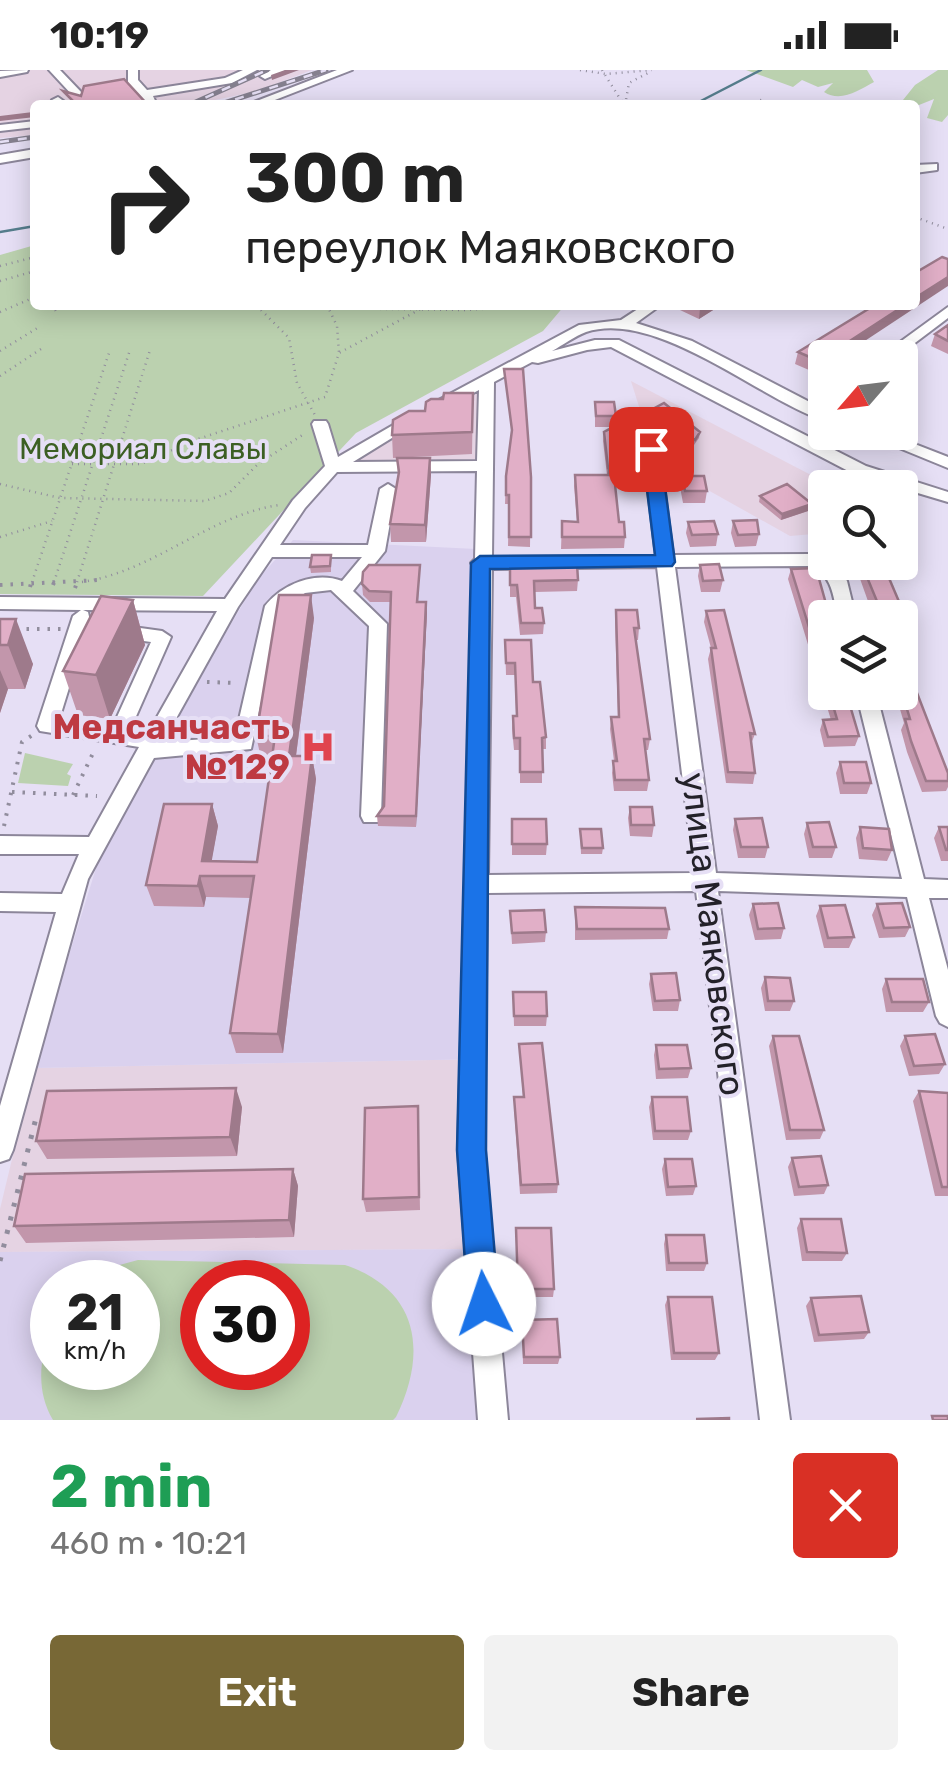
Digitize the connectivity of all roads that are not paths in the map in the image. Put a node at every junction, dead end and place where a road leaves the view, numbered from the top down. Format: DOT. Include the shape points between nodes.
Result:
graph roads {
  1 [pos="23,70"];
  2 [pos="54,70"];
  3 [pos="133,70"];
  4 [pos="252,70"];
  5 [pos="281,70"];
  6 [pos="347,70"];
  7 [pos="0,74"];
  8 [pos="265,76"];
  9 [pos="78,95"];
  10 [pos="150,100"];
  11 [pos="266,100"];
  12 [pos="30,125"];
  13 [pos="0,128"];
  14 [pos="30,153"];
  15 [pos="0,159"];
  16 [pos="933,166"];
  17 [pos="920,168"];
  18 [pos="646,310"];
  19 [pos="948,311"];
  20 [pos="625,324"];
  21 [pos="909,340"];
  22 [pos="512,364"];
  23 [pos="487,378"];
  24 [pos="807,410"];
  25 [pos="320,424"];
  26 [pos="651,449"];
  27 [pos="914,450"];
  28 [pos="948,463"];
  29 [pos="332,466"];
  30 [pos="483,466"];
  31 [pos="388,489"];
  32 [pos="948,497"];
  33 [pos="267,551"];
  34 [pos="376,551"];
  35 [pos="665,562"];
  36 [pos="480,563"];
  37 [pos="343,591"];
  38 [pos="77,597"];
  39 [pos="843,600"];
  40 [pos="0,603"];
  41 [pos="230,605"];
  42 [pos="78,626"];
  43 [pos="871,710"];
  44 [pos="118,736"];
  45 [pos="150,746"];
  46 [pos="371,816"];
  47 [pos="3,845"];
  48 [pos="94,846"];
  49 [pos="707,882"];
  50 [pos="476,884"];
  51 [pos="948,889"];
  52 [pos="916,890"];
  53 [pos="0,902"];
  54 [pos="70,902"];
  55 [pos="948,1016"];
  56 [pos="0,1150"];
  57 [pos="493,1420"];
  58 [pos="775,1420"];
  1 -- 7 [label="street"];
  2 -- 9 [label="street"];
  3 -- 10 [label="street" via="132,81"];
  4 -- 10 [label="street"];
  5 -- 8 [label="street"];
  6 -- 11 [label="street"];
  12 -- 13 [label="street"];
  14 -- 15 [label="street"];
  16 -- 17 [label="street"];
  18 -- 20 [label="street"];
  19 -- 21 [label="street"];
  20 -- 22 [label="street" via="584,328"];
  20 -- 24 [label="street" via="687,344"];
  22 -- 23 [label="street"];
  22 -- 32 [label="street" via="614,343 860,470"];
  23 -- 29 [label="street"];
  23 -- 30 [label="street"];
  25 -- 29 [label="street"];
  26 -- 35 [label="street, улица Маяковского"];
  27 -- 28 [label="street"];
  29 -- 30 [label="street"];
  29 -- 33 [label="street"];
  30 -- 36 [label="street"];
  31 -- 34 [label="street" via="384,536"];
  33 -- 34 [label="street"];
  33 -- 41 [label="street"];
  34 -- 37 [label="street"];
  35 -- 36 [label="street"];
  35 -- 39 [label="street" via="824,562 836,571"];
  35 -- 49 [label="street, улица Маяковского"];
  36 -- 50 [label="street"];
  37 -- 45 [label="street" via="335,584 292,589 271,610 244,744"];
  37 -- 46 [label="street" via="378,624"];
  38 -- 40 [label="street" via="27,594"];
  38 -- 41 [label="street"];
  38 -- 42 [label="street"];
  41 -- 45 [label="street"];
  42 -- 44 [label="street" via="47,726"];
  42 -- 44 [label="street" via="162,637"];
  43 -- 52 [label="street"];
  44 -- 45 [label="street"];
  45 -- 48 [label="street"];
  47 -- 48 [label="street"];
  48 -- 54 [label="street"];
  49 -- 50 [label="street"];
  49 -- 52 [label="street"];
  49 -- 58 [label="street, улица Маяковского"];
  50 -- 57 [label="street" via="471,1150"];
  51 -- 52 [label="street"];
  52 -- 55 [label="street"];
  53 -- 54 [label="street"];
  54 -- 56 [label="street"];
}
